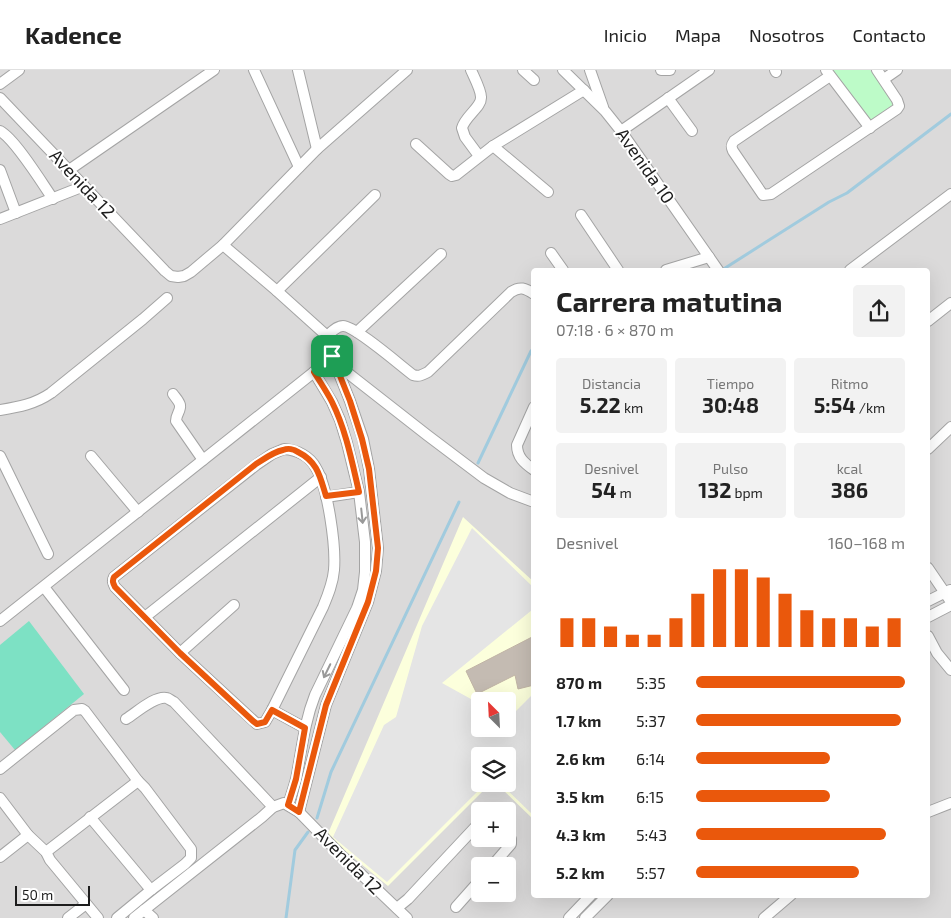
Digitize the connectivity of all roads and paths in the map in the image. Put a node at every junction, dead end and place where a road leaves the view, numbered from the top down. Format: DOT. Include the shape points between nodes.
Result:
graph roads {
  1 [pos="19,70"];
  2 [pos="214,70"];
  3 [pos="254,70"];
  4 [pos="298,70"];
  5 [pos="407,70"];
  6 [pos="471,70"];
  7 [pos="523,70"];
  8 [pos="563,70"];
  9 [pos="588,70"];
  10 [pos="661,70"];
  11 [pos="670,70"];
  12 [pos="709,70"];
  13 [pos="877,70"];
  14 [pos="897,70"];
  15 [pos="828,73"];
  16 [pos="572,78"];
  17 [pos="884,79"];
  18 [pos="534,80"];
  19 [pos="0,84"];
  20 [pos="584,90"];
  21 [pos="668,98"];
  22 [pos="2,103"];
  23 [pos="605,111"];
  24 [pos="870,128"];
  25 [pos="692,130"];
  26 [pos="0,131"];
  27 [pos="621,131"];
  28 [pos="416,144"];
  29 [pos="493,146"];
  30 [pos="317,149"];
  31 [pos="479,156"];
  32 [pos="299,167"];
  33 [pos="0,170"];
  34 [pos="69,170"];
  35 [pos="84,186"];
  36 [pos="548,192"];
  37 [pos="951,194"];
  38 [pos="375,195"];
  39 [pos="53,199"];
  40 [pos="16,213"];
  41 [pos="581,215"];
  42 [pos="0,219"];
  43 [pos="223,245"];
  44 [pos="552,253"];
  45 [pos="442,254"];
  46 [pos="708,257"];
  47 [pos="563,268"];
  48 [pos="617,268"];
  49 [pos="672,268"];
  50 [pos="716,268"];
  51 [pos="853,268"];
  52 [pos="277,291"];
  53 [pos="531,292"];
  54 [pos="167,298"];
  55 [pos="951,303"];
  56 [pos="930,319"];
  57 [pos="357,332"];
  58 [pos="326,336"];
  59 [pos="333,360"];
  60 [pos="314,372"];
  61 [pos="173,394"];
  62 [pos="0,410"];
  63 [pos="531,413"];
  64 [pos="951,427"];
  65 [pos="930,447"];
  66 [pos="0,456"];
  67 [pos="91,456"];
  68 [pos="203,460"];
  69 [pos="531,468"];
  70 [pos="321,477"];
  71 [pos="359,492"];
  72 [pos="326,496"];
  73 [pos="531,501"];
  74 [pos="138,512"];
  75 [pos="48,554"];
  76 [pos="930,570"];
  77 [pos="44,587"];
  78 [pos="948,591"];
  79 [pos="930,600"];
  80 [pos="951,604"];
  81 [pos="234,605"];
  82 [pos="930,616"];
  83 [pos="145,617"];
  84 [pos="0,621"];
  85 [pos="930,640"];
  86 [pos="180,653"];
  87 [pos="951,670"];
  88 [pos="124,690"];
  89 [pos="272,710"];
  90 [pos="126,719"];
  91 [pos="305,728"];
  92 [pos="0,769"];
  93 [pos="138,781"];
  94 [pos="0,798"];
  95 [pos="951,803"];
  96 [pos="288,805"];
  97 [pos="273,807"];
  98 [pos="930,811"];
  99 [pos="299,812"];
  100 [pos="90,817"];
  101 [pos="471,832"];
  102 [pos="28,835"];
  103 [pos="508,847"];
  104 [pos="46,852"];
  105 [pos="0,857"];
  106 [pos="500,857"];
  107 [pos="151,890"];
  108 [pos="471,890"];
  109 [pos="588,898"];
  110 [pos="605,898"];
  111 [pos="787,898"];
  112 [pos="86,904"];
  113 [pos="456,907"];
  114 [pos="144,910"];
  115 [pos="401,914"];
  116 [pos="68,918"];
  117 [pos="98,918"];
  118 [pos="117,918"];
  119 [pos="134,918"];
  120 [pos="152,918"];
  121 [pos="569,918"];
  122 [pos="585,918"];
  123 [pos="764,918"];
  1 -- 19 [label="street"];
  2 -- 34 [label="street"];
  3 -- 32 [label="street"];
  4 -- 30 [label="street"];
  5 -- 30 [label="street"];
  6 -- 31 [label="street" via="481,98 462,128"];
  7 -- 18 [label="street"];
  8 -- 16 [label="street, Avenida 10"];
  9 -- 16 [label="street"];
  9 -- 23 [label="street"];
  10 -- 11 [label="street"];
  12 -- 21 [label="street"];
  13 -- 17 [label="street"];
  14 -- 17 [label="street"];
  15 -- 24 [label="street"];
  15 -- 24 [label="street" via="734,141 733,151 760,192 770,194"];
  16 -- 20 [label="street, Avenida 10"];
  17 -- 24 [label="street" via="899,106"];
  20 -- 23 [label="street, Avenida 10"];
  20 -- 29 [label="street"];
  21 -- 25 [label="street"];
  21 -- 27 [label="street"];
  22 -- 34 [label="street, Avenida 12"];
  23 -- 27 [label="street, Avenida 10"];
  26 -- 39 [label="street" via="14,144"];
  27 -- 46 [label="street, Avenida 10"];
  28 -- 31 [label="street" via="454,176"];
  29 -- 31 [label="street"];
  29 -- 36 [label="street"];
  30 -- 32 [label="street"];
  32 -- 43 [label="street"];
  33 -- 40 [label="street"];
  34 -- 35 [label="street, Avenida 12"];
  35 -- 39 [label="street"];
  35 -- 43 [label="street, Avenida 12" via="171,276 184,276 191,272"];
  37 -- 51 [label="street"];
  38 -- 52 [label="street"];
  39 -- 40 [label="street"];
  40 -- 42 [label="street"];
  41 -- 48 [label="street"];
  43 -- 52 [label="street"];
  44 -- 47 [label="street"];
  45 -- 57 [label="street"];
  46 -- 49 [label="street"];
  46 -- 50 [label="street, Avenida 10"];
  52 -- 58 [label="street"];
  53 -- 57 [label="street" via="525,288 515,289 428,372 417,377"];
  54 -- 62 [label="street" via="51,393 24,406"];
  55 -- 56 [label="street"];
  57 -- 58 [label="street" via="341,326"];
  58 -- 59 [label="street"];
  59 -- 60 [label="street"];
  59 -- 73 [label="street" via="484,478"];
  59 -- 99 [label="street" via="362,439 369,469 378,548 368,602 326,705"];
  60 -- 68 [label="street"];
  60 -- 71 [label="street" via="340,420"];
  61 -- 68 [label="street" via="180,404 176,421"];
  63 -- 69 [label="street" via="516,445 520,457"];
  64 -- 65 [label="street"];
  66 -- 75 [label="street"];
  67 -- 74 [label="street"];
  68 -- 74 [label="street"];
  70 -- 72 [label="street"];
  70 -- 83 [label="street"];
  70 -- 83 [label="street" via="310,460 294,450 284,449 256,464 114,577 115,587"];
  71 -- 72 [label="street"];
  71 -- 91 [label="street, one-way" via="365,542 363,590 315,695"];
  72 -- 89 [label="street" via="334,555 330,590"];
  74 -- 77 [label="street"];
  76 -- 78 [label="street"];
  77 -- 84 [label="street"];
  77 -- 88 [label="street"];
  78 -- 79 [label="street"];
  78 -- 80 [label="street"];
  80 -- 82 [label="street"];
  81 -- 86 [label="street"];
  83 -- 86 [label="street"];
  85 -- 87 [label="street"];
  86 -- 89 [label="street" via="257,724 265,722"];
  89 -- 91 [label="street"];
  90 -- 97 [label="street" via="153,701 168,698"];
  91 -- 96 [label="street"];
  92 -- 93 [label="street" via="74,710 82,709"];
  93 -- 100 [label="street"];
  93 -- 107 [label="street" via="191,850 192,858"];
  94 -- 102 [label="street"];
  95 -- 98 [label="street"];
  96 -- 97 [label="street" via="284,803"];
  96 -- 99 [label="street, Avenida 12"];
  97 -- 114 [label="street"];
  99 -- 115 [label="street, Avenida 12"];
  100 -- 104 [label="street"];
  100 -- 107 [label="street"];
  101 -- 115 [label="street" via="408,898"];
  102 -- 104 [label="street"];
  102 -- 105 [label="street"];
  103 -- 106 [label="street"];
  104 -- 112 [label="street"];
  107 -- 118 [label="street"];
  108 -- 113 [label="street"];
  109 -- 121 [label="street"];
  110 -- 122 [label="street"];
  111 -- 123 [label="street"];
  112 -- 116 [label="street"];
  112 -- 117 [label="street"];
  114 -- 119 [label="street"];
  114 -- 120 [label="street"];
}
